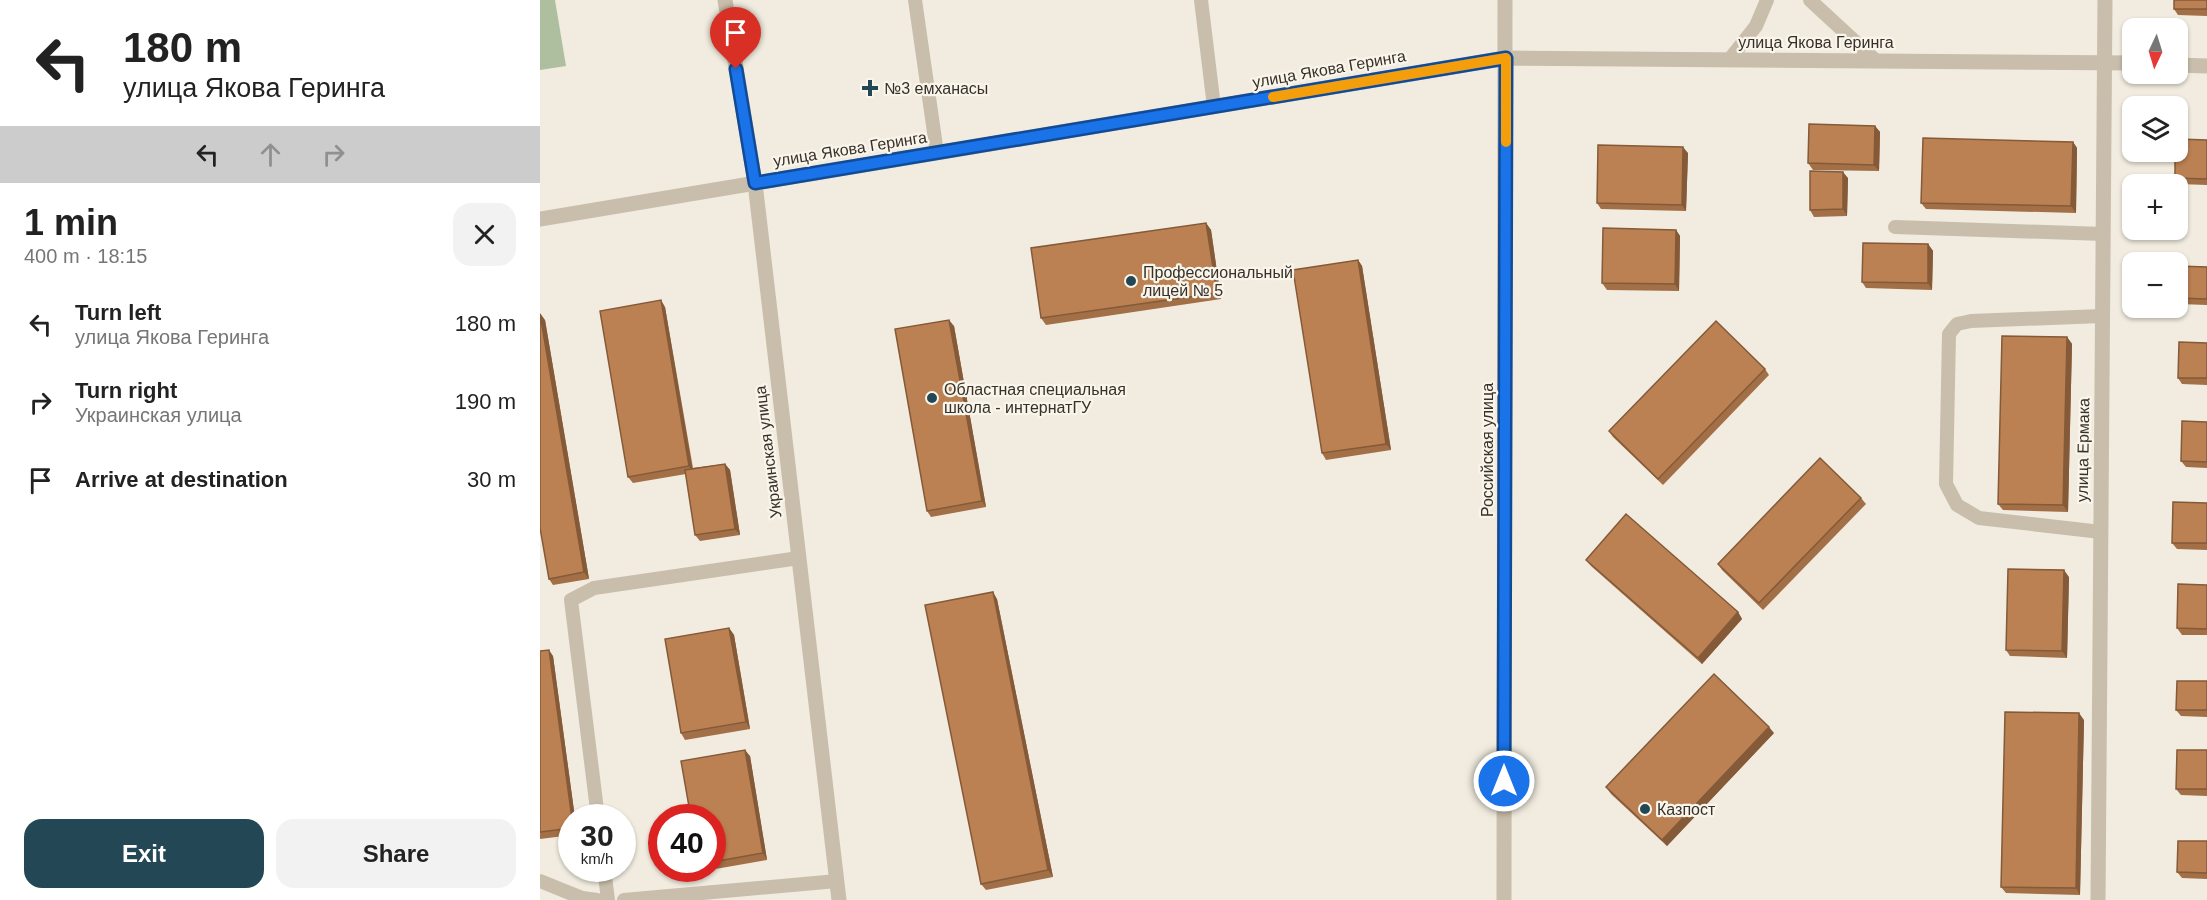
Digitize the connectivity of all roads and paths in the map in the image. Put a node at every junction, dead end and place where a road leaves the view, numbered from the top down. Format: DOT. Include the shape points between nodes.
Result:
graph roads {
  1 [pos="725,0"];
  2 [pos="915,0"];
  3 [pos="1201,0"];
  4 [pos="1504,0"];
  5 [pos="1767,0"];
  6 [pos="1810,0"];
  7 [pos="2105,0"];
  8 [pos="1506,58"];
  9 [pos="1729,60"];
  10 [pos="1875,60"];
  11 [pos="2104,62"];
  12 [pos="2122,63"];
  13 [pos="2188,65"];
  14 [pos="2207,66"];
  15 [pos="1215,107"];
  16 [pos="937,153"];
  17 [pos="755,183"];
  18 [pos="540,219"];
  19 [pos="1895,227"];
  20 [pos="2103,234"];
  21 [pos="2102,316"];
  22 [pos="2100,532"];
  23 [pos="799,558"];
  24 [pos="596,804"];
  25 [pos="540,881"];
  26 [pos="837,881"];
  27 [pos="606,882"];
  28 [pos="582,899"];
  29 [pos="597,900"];
  30 [pos="608,900"];
  31 [pos="624,900"];
  32 [pos="839,900"];
  33 [pos="1504,900"];
  34 [pos="2098,900"];
  1 -- 17 [label="street, Украинская улица"];
  2 -- 16 [label="lane"];
  3 -- 15 [label="lane"];
  4 -- 8 [label="street, Российская улица"];
  5 -- 9 [label="lane" via="1756,26"];
  6 -- 10 [label="lane"];
  7 -- 11 [label="street, улица Ермака"];
  8 -- 9 [label="street, улица Якова Геринга"];
  8 -- 15 [label="street, улица Якова Геринга"];
  8 -- 33 [label="street, Российская улица"];
  9 -- 10 [label="street, улица Якова Геринга"];
  10 -- 11 [label="street, улица Якова Геринга"];
  11 -- 12 [label="street, улица Якова Геринга"];
  11 -- 20 [label="street, улица Ермака"];
  13 -- 14 [label="street"];
  15 -- 16 [label="street, улица Якова Геринга"];
  16 -- 17 [label="street, улица Якова Геринга"];
  17 -- 18 [label="street, улица Якова Геринга"];
  17 -- 23 [label="street, Украинская улица"];
  19 -- 20 [label="lane"];
  20 -- 21 [label="street, улица Ермака"];
  21 -- 22 [label="street, улица Ермака"];
  21 -- 22 [label="lane" via="1957,324 1949,334 1946,405 1946,484 1957,505 1979,518"];
  22 -- 34 [label="street, улица Ермака"];
  23 -- 24 [label="lane" via="594,588 571,600"];
  23 -- 26 [label="street, Украинская улица"];
  25 -- 28 [label="lane"];
  26 -- 31 [label="lane"];
  26 -- 32 [label="street, Украинская улица"];
  27 -- 30 [label="lane"];
  28 -- 29 [label="lane"];
}
